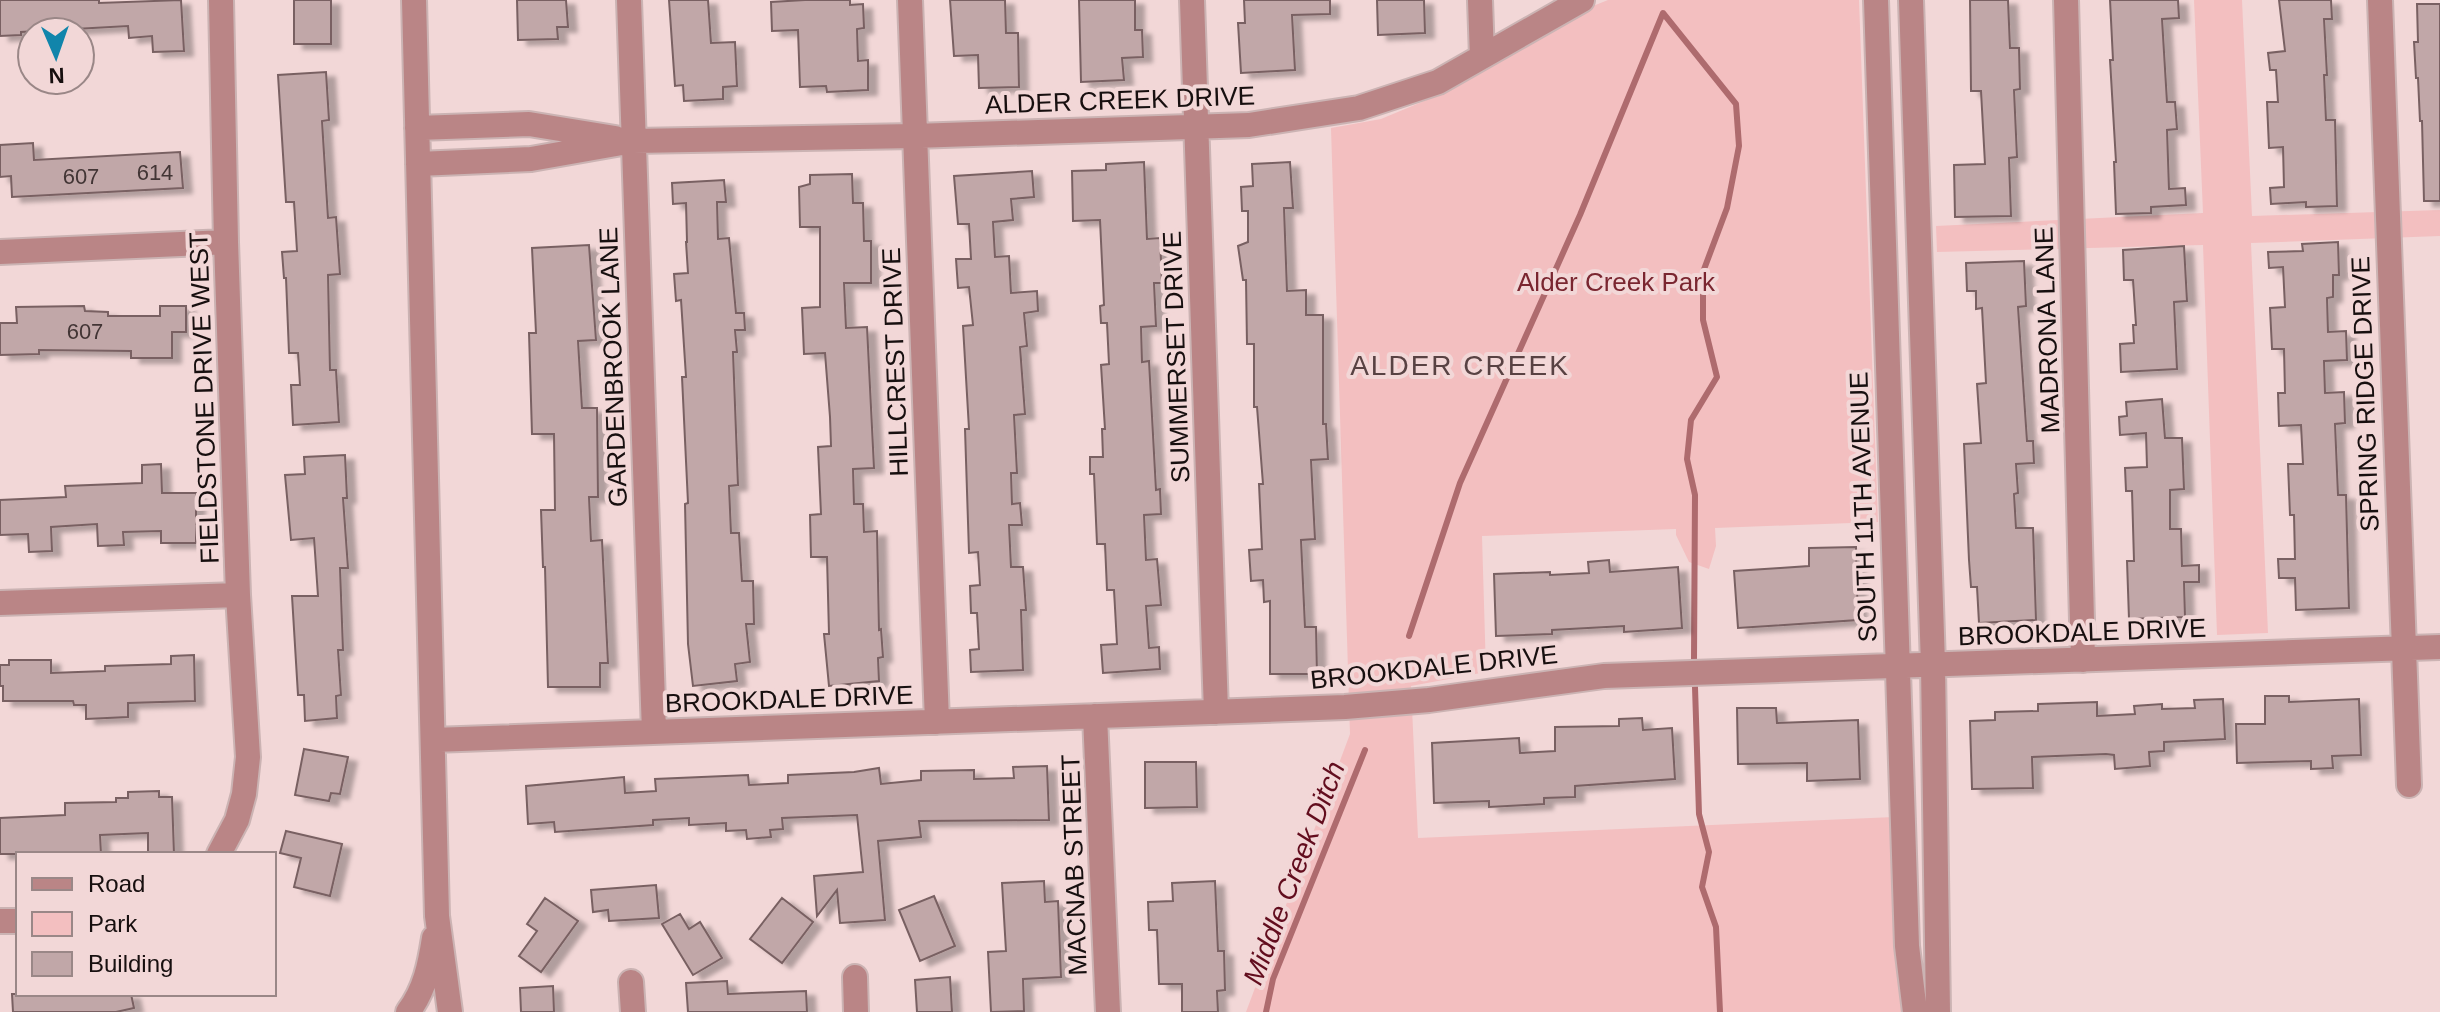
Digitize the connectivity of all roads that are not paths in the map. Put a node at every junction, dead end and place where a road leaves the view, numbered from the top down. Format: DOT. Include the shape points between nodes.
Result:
graph roads {
  1 [pos="221,0"];
  2 [pos="414,0"];
  3 [pos="629,0"];
  4 [pos="910,0"];
  5 [pos="1192,0"];
  6 [pos="1480,0"];
  7 [pos="1582,0"];
  8 [pos="1876,0"];
  9 [pos="1911,0"];
  10 [pos="2066,0"];
  11 [pos="2380,0"];
  12 [pos="1482,57"];
  13 [pos="1196,127"];
  14 [pos="417,128"];
  15 [pos="914,136"];
  16 [pos="633,141"];
  17 [pos="418,164"];
  18 [pos="226,242"];
  19 [pos="0,252"];
  20 [pos="238,595"];
  21 [pos="0,603"];
  22 [pos="2440,647"];
  23 [pos="2403,649"];
  24 [pos="2083,660"];
  25 [pos="1933,665"];
  26 [pos="1897,666"];
  27 [pos="1216,712"];
  28 [pos="1095,716"];
  29 [pos="937,722"];
  30 [pos="654,732"];
  31 [pos="433,740"];
  32 [pos="2409,785"];
  33 [pos="220,852"];
  34 [pos="437,916"];
  35 [pos="855,977"];
  36 [pos="631,982"];
  37 [pos="408,1012"];
  38 [pos="450,1012"];
  39 [pos="633,1012"];
  40 [pos="856,1012"];
  41 [pos="1108,1012"];
  42 [pos="1915,1012"];
  43 [pos="1938,1012"];
  1 -- 18 [label="street, FIELDSTONE DRIVE WEST"];
  2 -- 14 [label="street"];
  3 -- 16 [label="street, GARDENBROOK LANE"];
  4 -- 15 [label="street, HILLCREST DRIVE"];
  5 -- 13 [label="street, SUMMERSET DRIVE"];
  6 -- 12 [label="street"];
  7 -- 12 [label="street, ALDER CREEK DRIVE"];
  8 -- 26 [label="street, SOUTH 11TH AVENUE"];
  9 -- 25 [label="street"];
  10 -- 24 [label="street, MADRONA LANE"];
  11 -- 23 [label="street, SPRING RIDGE DRIVE"];
  12 -- 13 [label="street, ALDER CREEK DRIVE" via="1438,82 1359,108 1249,125"];
  13 -- 15 [label="street, ALDER CREEK DRIVE"];
  13 -- 27 [label="street, SUMMERSET DRIVE"];
  14 -- 16 [label="street, ALDER CREEK DRIVE" via="529,124"];
  14 -- 17 [label="street"];
  15 -- 16 [label="street, ALDER CREEK DRIVE"];
  15 -- 29 [label="street, HILLCREST DRIVE"];
  16 -- 17 [label="street, ALDER CREEK DRIVE" via="531,159"];
  16 -- 30 [label="street, GARDENBROOK LANE"];
  17 -- 31 [label="street"];
  18 -- 19 [label="street"];
  18 -- 20 [label="street, FIELDSTONE DRIVE WEST"];
  20 -- 21 [label="street"];
  20 -- 33 [label="street, FIELDSTONE DRIVE WEST" via="248,757 237,820"];
  22 -- 23 [label="street, BROOKDALE DRIVE"];
  23 -- 24 [label="street, BROOKDALE DRIVE"];
  23 -- 32 [label="street, SPRING RIDGE DRIVE"];
  24 -- 25 [label="street, BROOKDALE DRIVE"];
  25 -- 26 [label="street, BROOKDALE DRIVE"];
  25 -- 43 [label="street"];
  26 -- 27 [label="street, BROOKDALE DRIVE" via="1604,676 1415,701"];
  26 -- 42 [label="street, SOUTH 11TH AVENUE" via="1907,946"];
  27 -- 28 [label="street, BROOKDALE DRIVE"];
  28 -- 29 [label="street, BROOKDALE DRIVE"];
  28 -- 41 [label="street, MACNAB STREET"];
  29 -- 30 [label="street, BROOKDALE DRIVE"];
  30 -- 31 [label="street, BROOKDALE DRIVE"];
  31 -- 34 [label="street"];
  34 -- 37 [label="street" via="426,979"];
  34 -- 38 [label="street"];
  35 -- 40 [label="street"];
  36 -- 39 [label="street"];
}
